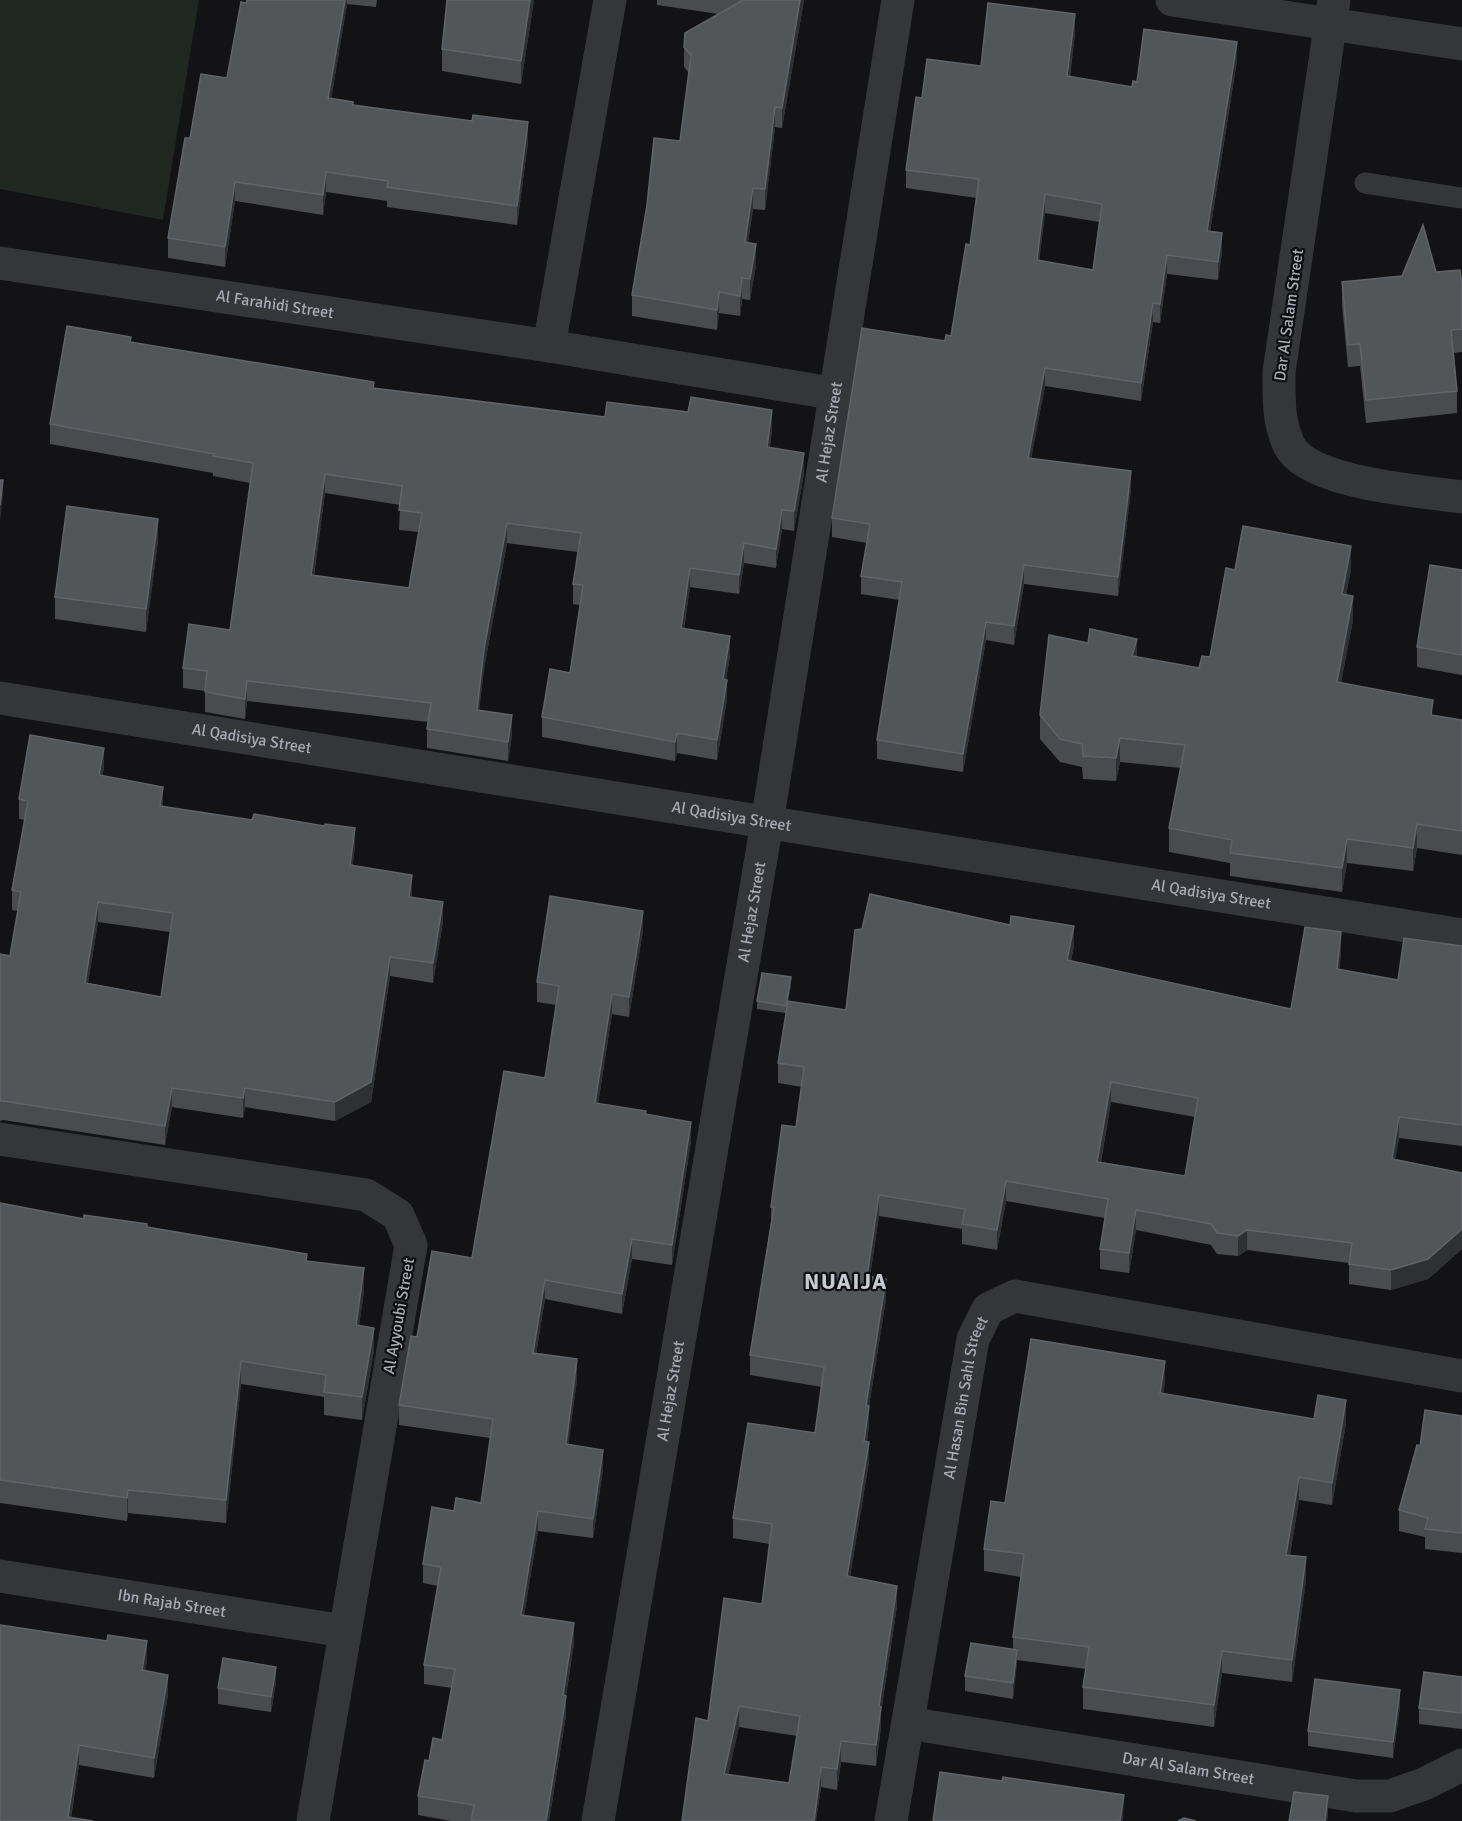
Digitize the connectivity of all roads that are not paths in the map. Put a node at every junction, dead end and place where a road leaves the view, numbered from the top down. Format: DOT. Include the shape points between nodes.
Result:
graph roads {
  1 [pos="610,0"];
  2 [pos="898,0"];
  3 [pos="1173,0"];
  4 [pos="1333,12"];
  5 [pos="1462,45"];
  6 [pos="1365,183"];
  7 [pos="1462,198"];
  8 [pos="0,263"];
  9 [pos="549,346"];
  10 [pos="837,394"];
  11 [pos="1462,497"];
  12 [pos="0,698"];
  13 [pos="767,823"];
  14 [pos="1462,935"];
  15 [pos="0,1139"];
  16 [pos="1462,1376"];
  17 [pos="0,1576"];
  18 [pos="344,1631"];
  19 [pos="908,1723"];
  20 [pos="1462,1765"];
  21 [pos="314,1821"];
  22 [pos="598,1821"];
  23 [pos="891,1821"];
  1 -- 9 [label="street"];
  2 -- 10 [label="street, Al Hejaz Street"];
  3 -- 4 [label="street"];
  4 -- 5 [label="street"];
  4 -- 11 [label="street, Dar Al Salam Street" via="1279,372 1279,416 1290,447 1317,471"];
  6 -- 7 [label="lane"];
  8 -- 9 [label="street, Al Farahidi Street"];
  9 -- 10 [label="street, Al Farahidi Street"];
  10 -- 13 [label="street, Al Hejaz Street"];
  12 -- 13 [label="street, Al Qadisiya Street"];
  13 -- 14 [label="street, Al Qadisiya Street"];
  13 -- 22 [label="street, Al Hejaz Street"];
  15 -- 18 [label="street, Al Ayyoubi Street" via="366,1195 398,1215 411,1245"];
  16 -- 19 [label="street, Al Hasan Bin Sahl Street" via="1016,1296 988,1310 973,1339"];
  17 -- 18 [label="street, Ibn Rajab Street"];
  18 -- 21 [label="street, Al Ayyoubi Street"];
  19 -- 20 [label="street, Dar Al Salam Street" via="1356,1796 1390,1796"];
  19 -- 23 [label="street, Al Hasan Bin Sahl Street"];
}
